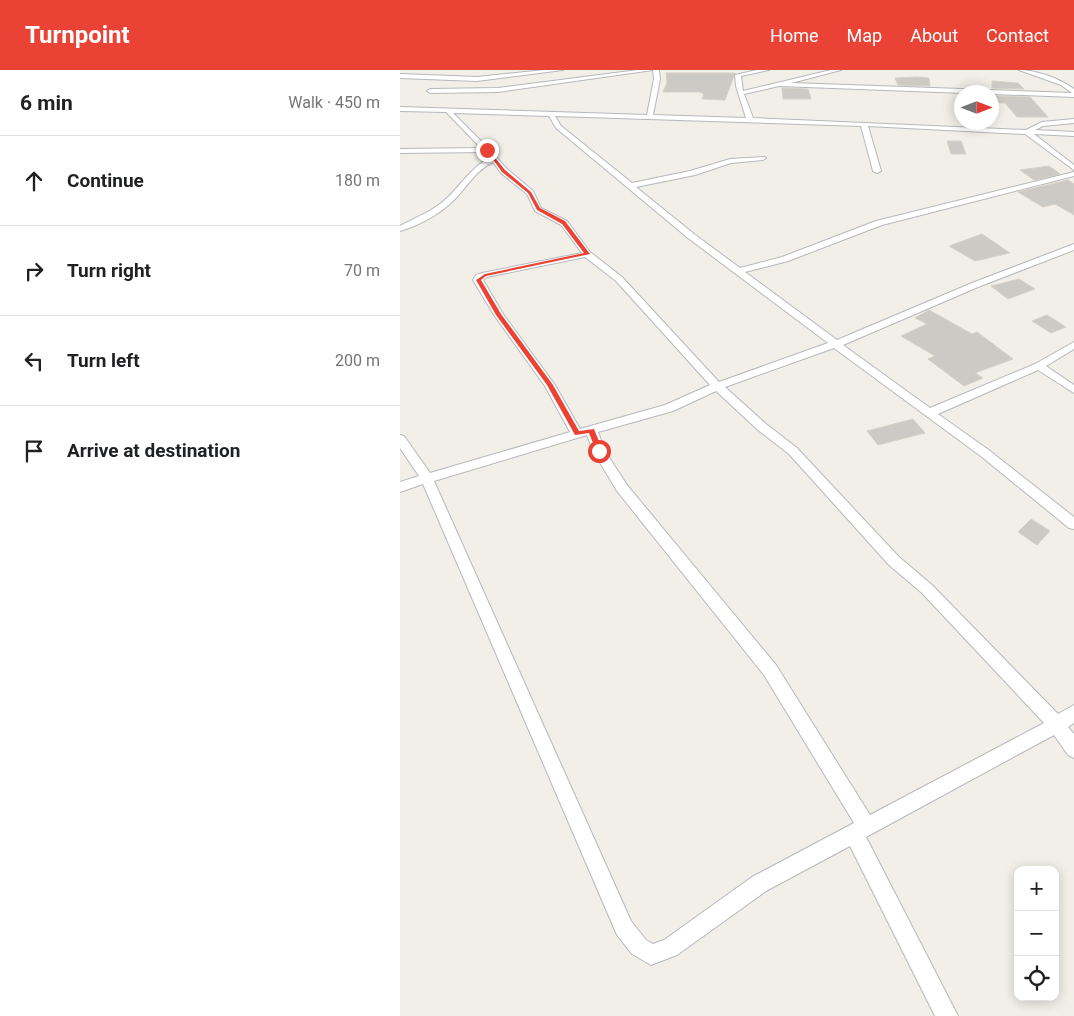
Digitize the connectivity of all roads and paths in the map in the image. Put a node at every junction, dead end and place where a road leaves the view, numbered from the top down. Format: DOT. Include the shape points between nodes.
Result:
graph roads {
  1 [pos="457,70"];
  2 [pos="560,70"];
  3 [pos="650,70"];
  4 [pos="656,70"];
  5 [pos="766,70"];
  6 [pos="838,70"];
  7 [pos="1022,70"];
  8 [pos="400,76"];
  9 [pos="443,79"];
  10 [pos="779,84"];
  11 [pos="430,91"];
  12 [pos="741,93"];
  13 [pos="1074,94"];
  14 [pos="422,97"];
  15 [pos="414,103"];
  16 [pos="403,109"];
  17 [pos="447,110"];
  18 [pos="551,114"];
  19 [pos="650,117"];
  20 [pos="750,120"];
  21 [pos="1074,121"];
  22 [pos="864,124"];
  23 [pos="1027,132"];
  24 [pos="1074,134"];
  25 [pos="400,151"];
  26 [pos="490,155"];
  27 [pos="763,158"];
  28 [pos="1074,168"];
  29 [pos="878,171"];
  30 [pos="1074,174"];
  31 [pos="629,186"];
  32 [pos="400,229"];
  33 [pos="1074,247"];
  34 [pos="587,254"];
  35 [pos="740,271"];
  36 [pos="836,344"];
  37 [pos="1074,345"];
  38 [pos="1039,366"];
  39 [pos="717,386"];
  40 [pos="1074,390"];
  41 [pos="929,413"];
  42 [pos="584,432"];
  43 [pos="400,439"];
  44 [pos="427,478"];
  45 [pos="400,487"];
  46 [pos="1074,524"];
  47 [pos="1074,713"];
  48 [pos="1057,725"];
  49 [pos="1074,749"];
  50 [pos="860,830"];
  51 [pos="947,1016"];
  1 -- 9 [label="street"];
  2 -- 9 [label="street" via="508,77"];
  3 -- 11 [label="street" via="498,90"];
  4 -- 19 [label="street"];
  5 -- 12 [label="street" via="738,75"];
  6 -- 10 [label="street"];
  7 -- 13 [label="street" via="1062,84"];
  8 -- 9 [label="street"];
  9 -- 11 [label="street"];
  10 -- 12 [label="street"];
  10 -- 13 [label="street"];
  11 -- 14 [label="street"];
  12 -- 20 [label="street"];
  15 -- 16 [label="street"];
  16 -- 17 [label="street"];
  17 -- 18 [label="street"];
  17 -- 26 [label="street"];
  18 -- 19 [label="street"];
  18 -- 31 [label="street" via="558,127"];
  19 -- 20 [label="street"];
  20 -- 22 [label="street"];
  21 -- 23 [label="street" via="1042,124"];
  22 -- 23 [label="street"];
  22 -- 29 [label="street"];
  23 -- 24 [label="street"];
  23 -- 28 [label="street"];
  25 -- 26 [label="street"];
  26 -- 32 [label="street" via="445,204"];
  26 -- 34 [label="street" via="530,193 538,209 564,222"];
  27 -- 31 [label="street" via="730,161 692,173"];
  30 -- 35 [label="street" via="879,223 785,259"];
  31 -- 35 [label="street"];
  33 -- 36 [label="street"];
  34 -- 39 [label="street" via="619,279"];
  34 -- 42 [label="street" via="485,275 478,280 499,315"];
  35 -- 36 [label="street"];
  36 -- 39 [label="street"];
  36 -- 41 [label="street"];
  37 -- 38 [label="street"];
  38 -- 40 [label="street"];
  38 -- 41 [label="street"];
  39 -- 42 [label="street" via="669,408"];
  39 -- 48 [label="street" via="793,451 894,561 927,589"];
  41 -- 46 [label="street"];
  42 -- 44 [label="street"];
  42 -- 50 [label="street" via="622,488 770,670"];
  43 -- 44 [label="street"];
  44 -- 45 [label="street"];
  44 -- 50 [label="street" via="620,920 639,947 651,955 670,948 759,884"];
  47 -- 48 [label="street"];
  48 -- 49 [label="street"];
  48 -- 50 [label="street"];
  50 -- 51 [label="street"];
}
